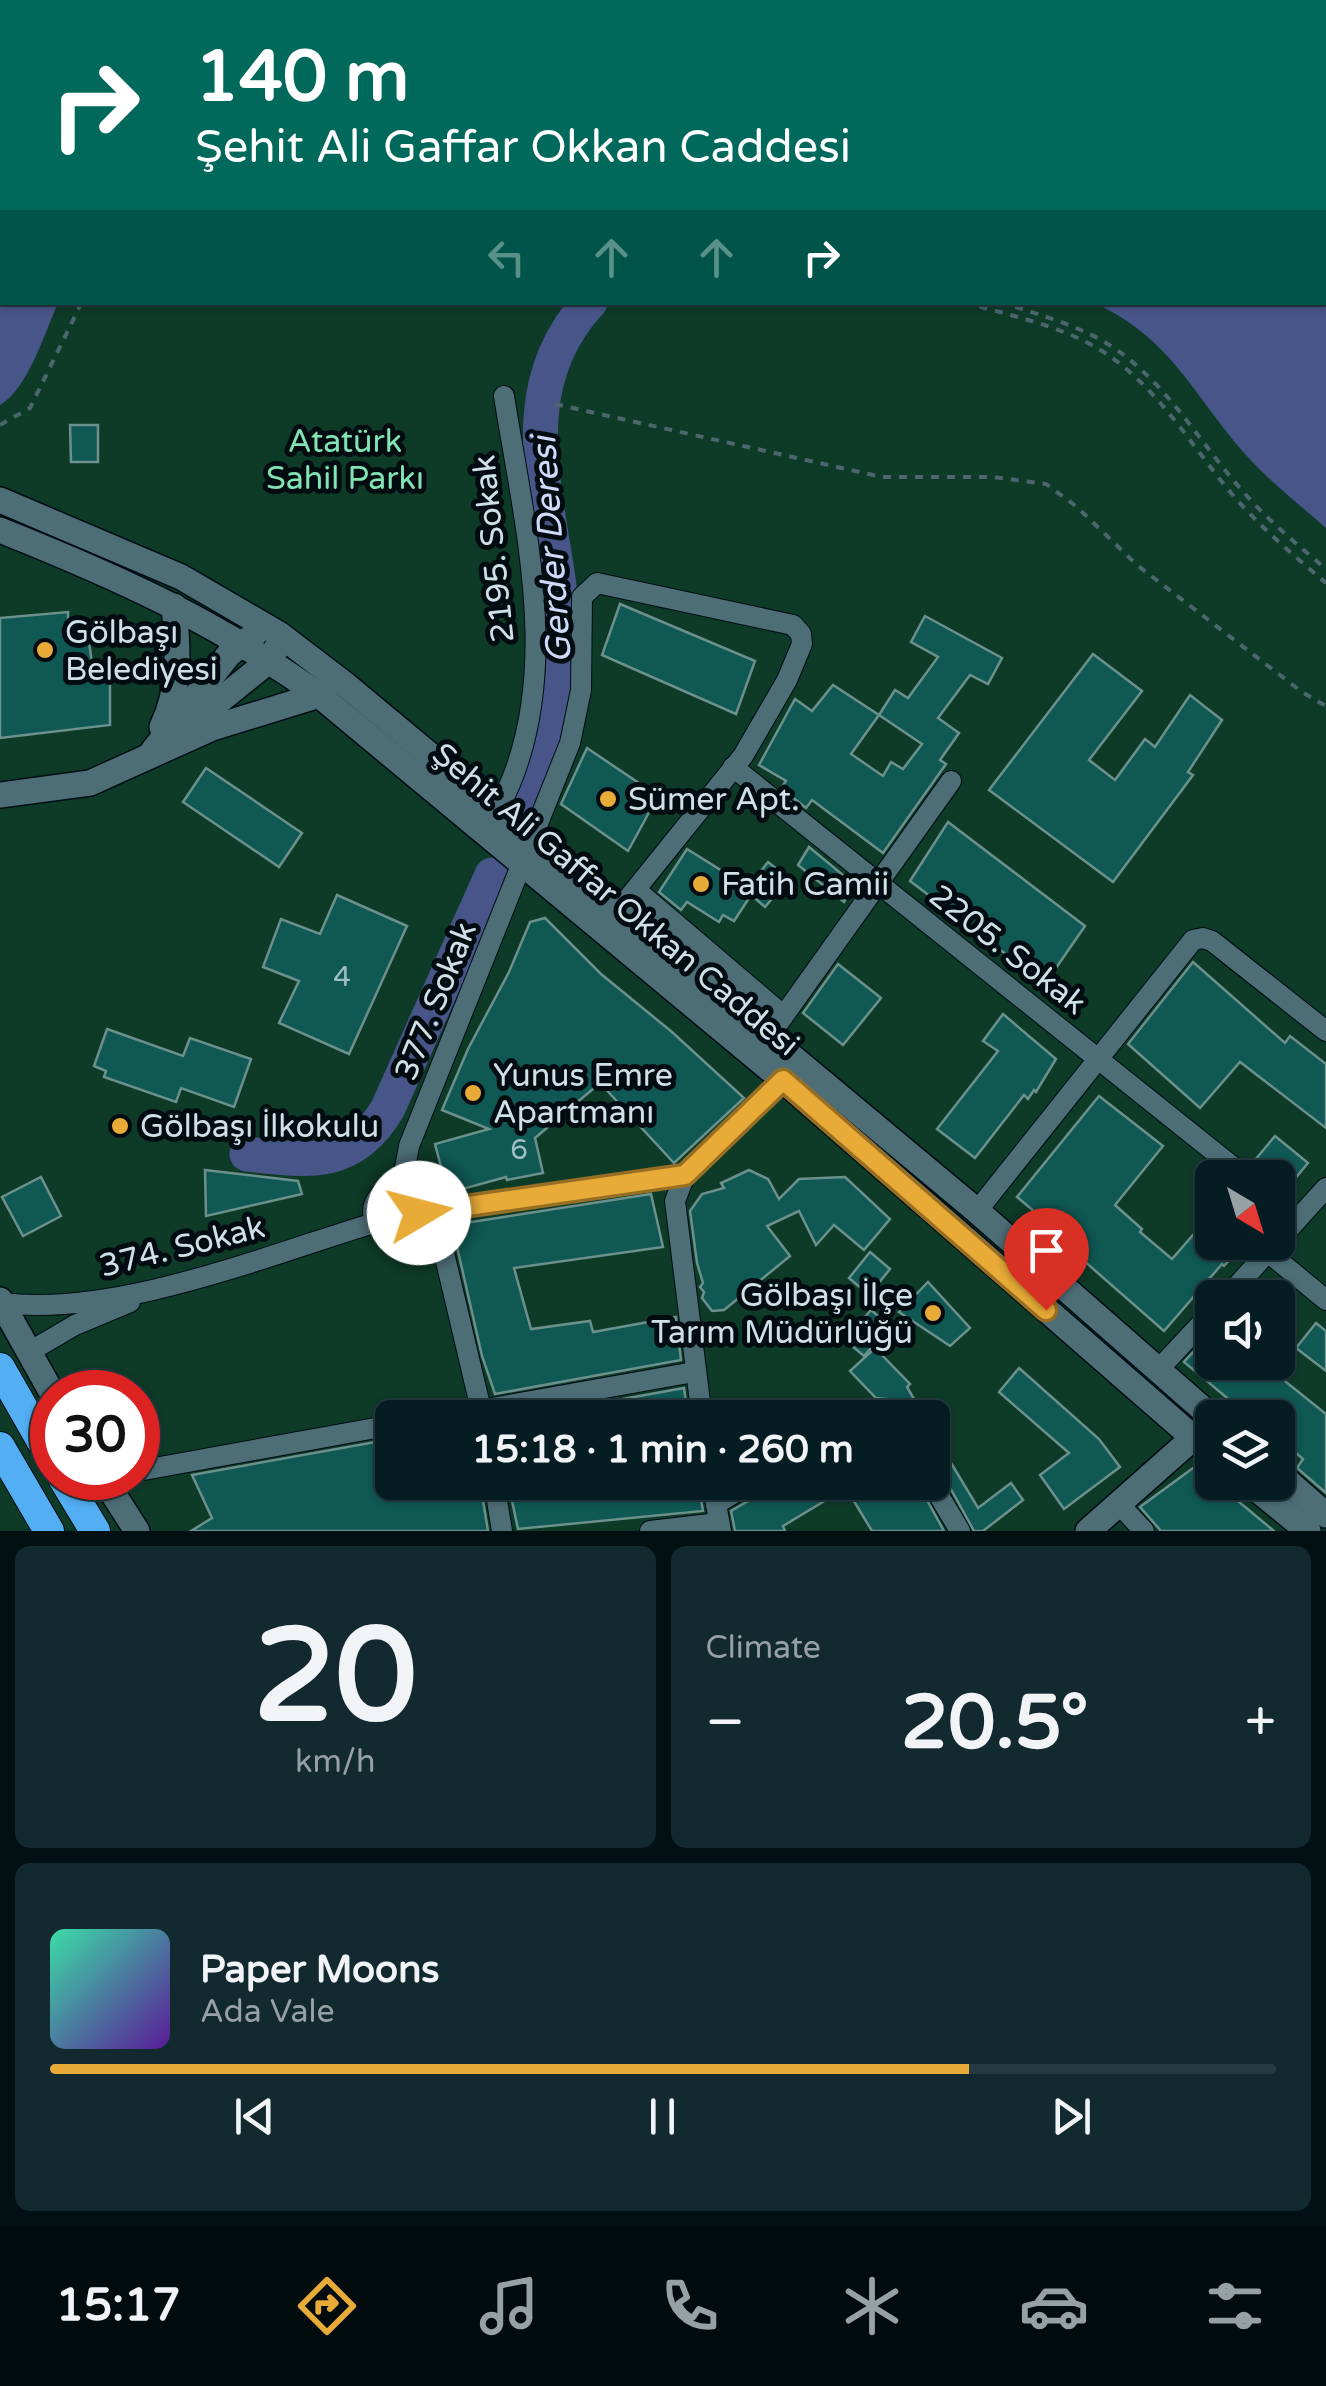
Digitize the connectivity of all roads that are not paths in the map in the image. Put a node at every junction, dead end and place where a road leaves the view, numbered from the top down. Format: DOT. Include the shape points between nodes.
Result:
graph roads {
  1 [pos="504,396"];
  2 [pos="0,500"];
  3 [pos="0,530"];
  4 [pos="174,606"];
  5 [pos="242,642"];
  6 [pos="280,652"];
  7 [pos="319,696"];
  8 [pos="147,759"];
  9 [pos="733,767"];
  10 [pos="950,781"];
  11 [pos="0,795"];
  12 [pos="498,809"];
  13 [pos="532,838"];
  14 [pos="522,863"];
  15 [pos="876,884"];
  16 [pos="618,912"];
  17 [pos="777,1010"];
  18 [pos="1326,1031"];
  19 [pos="768,1037"];
  20 [pos="1098,1059"];
  21 [pos="783,1080"];
  22 [pos="1224,1160"];
  23 [pos="685,1175"];
  24 [pos="1326,1188"];
  25 [pos="401,1189"];
  26 [pos="977,1211"];
  27 [pos="1295,1216"];
  28 [pos="418,1217"];
  29 [pos="1298,1218"];
  30 [pos="1295,1222"];
  31 [pos="374,1223"];
  32 [pos="1262,1260"];
  33 [pos="1277,1260"];
  34 [pos="1243,1280"];
  35 [pos="168,1287"];
  36 [pos="1326,1300"];
  37 [pos="1,1301"];
  38 [pos="1195,1330"];
  39 [pos="29,1352"];
  40 [pos="0,1368"];
  41 [pos="1159,1369"];
  42 [pos="39,1370"];
  43 [pos="694,1372"];
  44 [pos="479,1400"];
  45 [pos="549,1400"];
  46 [pos="699,1400"];
  47 [pos="1195,1402"];
  48 [pos="30,1420"];
  49 [pos="375,1428"];
  50 [pos="1195,1439"];
  51 [pos="0,1447"];
  52 [pos="1195,1452"];
  53 [pos="160,1467"];
  54 [pos="1295,1488"];
  55 [pos="77,1500"];
  56 [pos="119,1500"];
  57 [pos="497,1500"];
  58 [pos="737,1500"];
  59 [pos="941,1500"];
  60 [pos="1270,1500"];
  61 [pos="1119,1504"];
  62 [pos="1326,1514"];
  63 [pos="719,1520"];
  64 [pos="49,1531"];
  65 [pos="95,1531"];
  66 [pos="137,1531"];
  67 [pos="502,1531"];
  68 [pos="650,1531"];
  69 [pos="960,1531"];
  70 [pos="1088,1531"];
  71 [pos="1144,1531"];
  72 [pos="1308,1531"];
  1 -- 12 [label="street, 2195. Sokak" via="530,565 534,650 527,738"];
  2 -- 6 [label="street, Şehit Ali Gaffar Okkan Caddesi" via="181,576"];
  3 -- 4 [label="street, Şehit Ali Gaffar Okkan Caddesi"];
  4 -- 5 [label="street, Şehit Ali Gaffar Okkan Caddesi"];
  4 -- 8 [label="street" via="174,694"];
  5 -- 6 [label="street, Şehit Ali Gaffar Okkan Caddesi"];
  5 -- 8 [label="street"];
  6 -- 7 [label="street, Şehit Ali Gaffar Okkan Caddesi"];
  6 -- 8 [label="street"];
  6 -- 12 [label="street, Şehit Ali Gaffar Okkan Caddesi"];
  7 -- 8 [label="street" via="212,728"];
  7 -- 14 [label="street, Şehit Ali Gaffar Okkan Caddesi"];
  8 -- 11 [label="street" via="90,784"];
  9 -- 13 [label="street, 377. Sokak" via="787,680 801,634 781,621 597,583 582,597 580,690 570,743"];
  9 -- 15 [label="street, 2205. Sokak"];
  9 -- 16 [label="street"];
  10 -- 15 [label="street"];
  12 -- 13 [label="street, Şehit Ali Gaffar Okkan Caddesi"];
  13 -- 14 [label="street, 377. Sokak"];
  13 -- 16 [label="street, Şehit Ali Gaffar Okkan Caddesi"];
  14 -- 21 [label="street, Şehit Ali Gaffar Okkan Caddesi"];
  14 -- 25 [label="street, 377. Sokak" via="409,1146"];
  15 -- 19 [label="street"];
  15 -- 20 [label="street, 2205. Sokak"];
  16 -- 19 [label="street, Şehit Ali Gaffar Okkan Caddesi"];
  17 -- 17 [label="street" via="747,984 640,894 632,906 761,1015"];
  18 -- 20 [label="street" via="1202,938 1193,940"];
  19 -- 26 [label="street, Şehit Ali Gaffar Okkan Caddesi"];
  20 -- 22 [label="street, 2205. Sokak"];
  20 -- 26 [label="street"];
  21 -- 23 [label="street"];
  21 -- 50 [label="street, Şehit Ali Gaffar Okkan Caddesi"];
  23 -- 28 [label="street"];
  23 -- 43 [label="street" via="675,1202"];
  24 -- 29 [label="street"];
  25 -- 28 [label="street" via="416,1200"];
  25 -- 31 [label="street" via="375,1200"];
  26 -- 41 [label="street, Şehit Ali Gaffar Okkan Caddesi"];
  27 -- 29 [label="street"];
  28 -- 31 [label="street" via="408,1232 393,1236"];
  28 -- 44 [label="street" via="444,1253"];
  29 -- 30 [label="street"];
  31 -- 35 [label="street, 374. Sokak"];
  32 -- 34 [label="street"];
  33 -- 36 [label="street"];
  35 -- 37 [label="street, 374. Sokak" via="48,1305"];
  35 -- 39 [label="street" via="96,1315"];
  37 -- 39 [label="street"];
  38 -- 41 [label="street"];
  39 -- 42 [label="street"];
  40 -- 48 [label="highway"];
  41 -- 47 [label="street, Şehit Ali Gaffar Okkan Caddesi"];
  43 -- 45 [label="street"];
  43 -- 46 [label="street"];
  49 -- 53 [label="street"];
  51 -- 64 [label="highway"];
  52 -- 61 [label="street"];
  54 -- 62 [label="street"];
  55 -- 65 [label="highway"];
  56 -- 66 [label="street"];
  57 -- 67 [label="street"];
  58 -- 63 [label="street"];
  59 -- 69 [label="street"];
  60 -- 72 [label="street"];
  61 -- 70 [label="street"];
  61 -- 71 [label="street"];
  63 -- 68 [label="street"];
}
